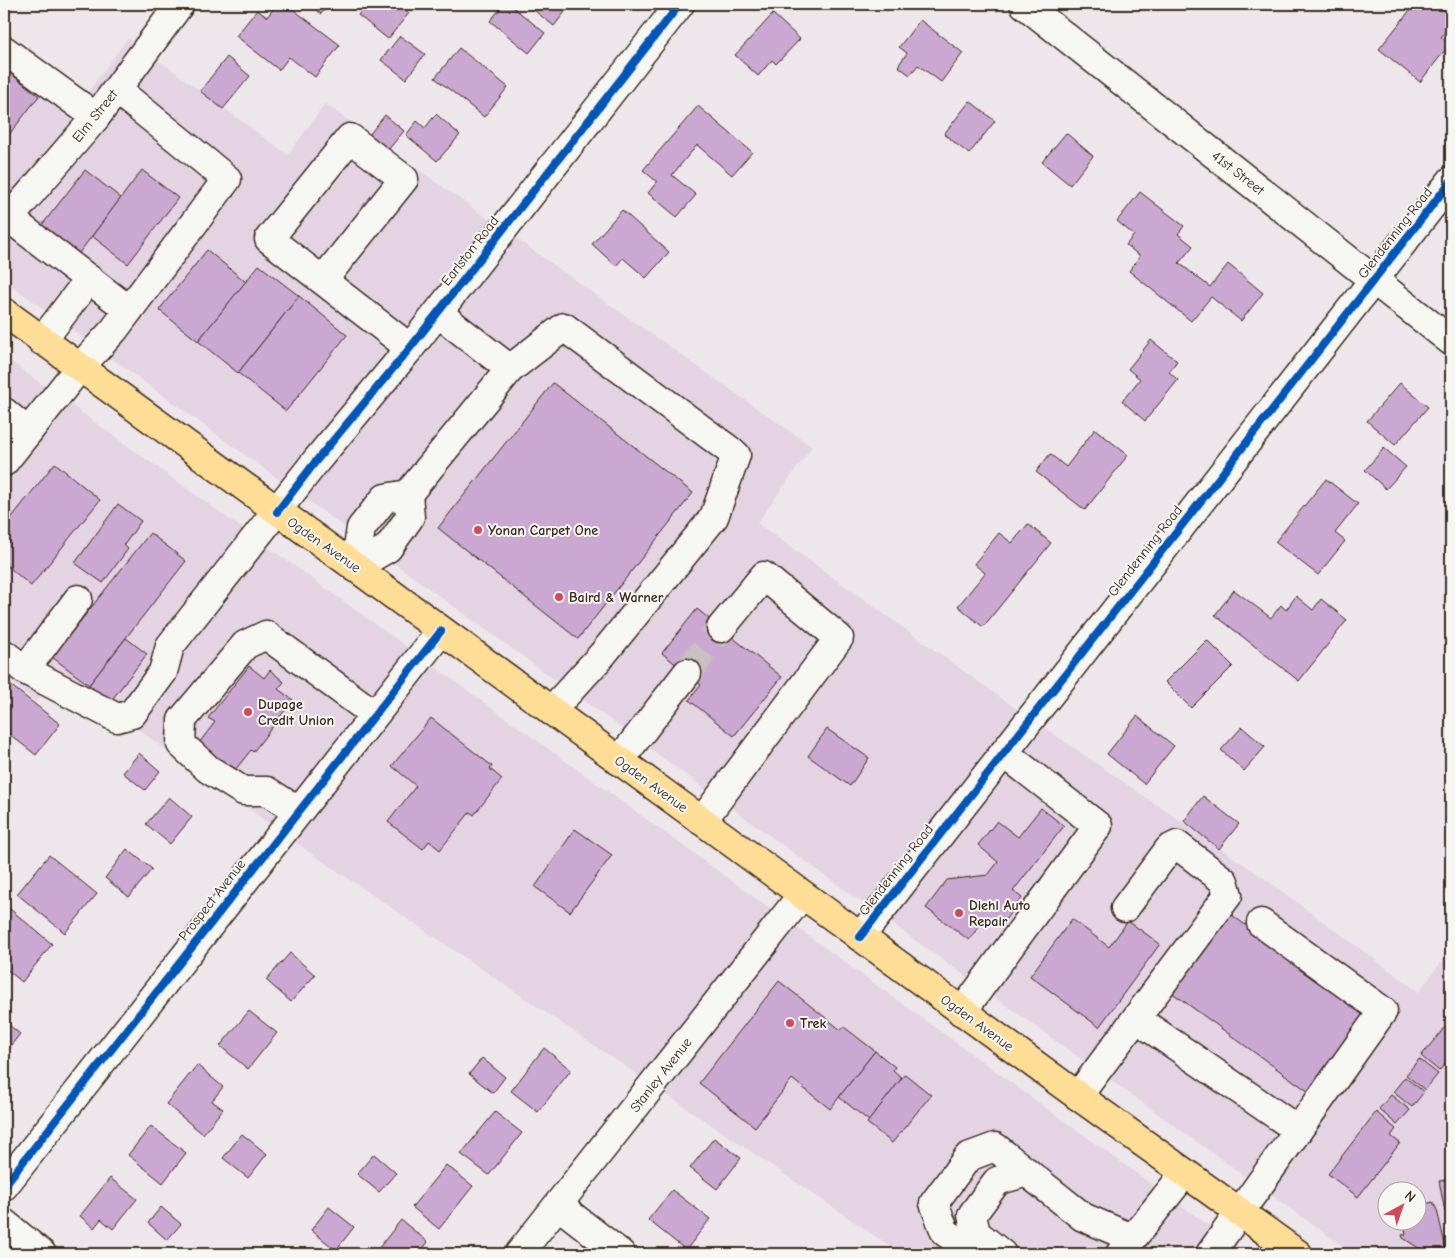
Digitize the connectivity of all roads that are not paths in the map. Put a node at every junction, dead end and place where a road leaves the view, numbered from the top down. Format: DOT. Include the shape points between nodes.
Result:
graph roads {
  1 [pos="180,4"];
  2 [pos="680,4"];
  3 [pos="1024,4"];
  4 [pos="4,50"];
  5 [pos="117,90"];
  6 [pos="96,117"];
  7 [pos="1451,181"];
  8 [pos="6,221"];
  9 [pos="88,279"];
  10 [pos="323,280"];
  11 [pos="1374,280"];
  12 [pos="129,310"];
  13 [pos="4,312"];
  14 [pos="438,313"];
  15 [pos="42,341"];
  16 [pos="1451,341"];
  17 [pos="410,348"];
  18 [pos="79,368"];
  19 [pos="510,369"];
  20 [pos="4,412"];
  21 [pos="28,432"];
  22 [pos="4,462"];
  23 [pos="277,512"];
  24 [pos="356,567"];
  25 [pos="78,599"];
  26 [pos="721,628"];
  27 [pos="441,631"];
  28 [pos="4,654"];
  29 [pos="25,670"];
  30 [pos="687,674"];
  31 [pos="551,710"];
  32 [pos="374,714"];
  33 [pos="1004,753"];
  34 [pos="618,761"];
  35 [pos="298,811"];
  36 [pos="702,821"];
  37 [pos="802,895"];
  38 [pos="1125,908"];
  39 [pos="1261,923"];
  40 [pos="860,937"];
  41 [pos="962,1012"];
  42 [pos="1150,1028"];
  43 [pos="1078,1096"];
  44 [pos="1298,1130"];
  45 [pos="1027,1172"];
  46 [pos="1185,1173"];
  47 [pos="4,1186"];
  48 [pos="558,1204"];
  49 [pos="1240,1212"];
  50 [pos="4,1224"];
  51 [pos="1126,1246"];
  52 [pos="42,1254"];
  53 [pos="519,1254"];
  54 [pos="621,1254"];
  55 [pos="976,1254"];
  56 [pos="1002,1254"];
  57 [pos="1210,1254"];
  58 [pos="1298,1254"];
  1 -- 5 [label="street, Elm Street"];
  2 -- 14 [label="street, Earlston Road"];
  3 -- 11 [label="street, 41st Street"];
  4 -- 6 [label="street"];
  5 -- 6 [label="street, Elm Street"];
  5 -- 12 [label="street" via="227,179"];
  6 -- 8 [label="street, Elm Street"];
  7 -- 11 [label="street, Glendenning Road"];
  8 -- 9 [label="street"];
  9 -- 12 [label="street"];
  9 -- 15 [label="street"];
  10 -- 10 [label="street" via="404,179 350,138 269,239"];
  10 -- 17 [label="street"];
  11 -- 16 [label="street, 41st Street"];
  11 -- 33 [label="street, Glendenning Road"];
  12 -- 18 [label="street"];
  13 -- 15 [label="main road, Ogden Avenue"];
  14 -- 17 [label="street, Earlston Road"];
  14 -- 19 [label="street"];
  15 -- 18 [label="main road, Ogden Avenue"];
  17 -- 23 [label="street, Earlston Road"];
  18 -- 21 [label="street"];
  18 -- 23 [label="main road, Ogden Avenue"];
  19 -- 24 [label="street" via="408,494 410,517 388,548"];
  19 -- 31 [label="street" via="564,326 736,455 714,516 602,655"];
  20 -- 21 [label="street"];
  21 -- 22 [label="street"];
  23 -- 24 [label="main road, Ogden Avenue"];
  23 -- 29 [label="street, Earlston Road" via="170,646 163,672 132,714 117,718"];
  24 -- 27 [label="main road, Ogden Avenue"];
  25 -- 29 [label="street"];
  26 -- 36 [label="street" via="764,576 839,638"];
  27 -- 31 [label="main road, Ogden Avenue"];
  27 -- 32 [label="street, Prospect Avenue"];
  28 -- 29 [label="street, Earlston Road"];
  30 -- 34 [label="street"];
  31 -- 34 [label="main road, Ogden Avenue"];
  32 -- 35 [label="street, Prospect Avenue"];
  32 -- 35 [label="street" via="266,635 245,645 182,720 181,744 208,770 243,791 267,791"];
  33 -- 40 [label="street, Glendenning Road"];
  33 -- 41 [label="street" via="1098,826"];
  34 -- 36 [label="main road, Ogden Avenue"];
  35 -- 47 [label="street, Prospect Avenue"];
  36 -- 37 [label="main road, Ogden Avenue"];
  37 -- 40 [label="main road, Ogden Avenue"];
  37 -- 48 [label="street, Stanley Avenue"];
  38 -- 43 [label="street" via="1169,849 1176,845 1224,881 1228,895"];
  39 -- 44 [label="street" via="1383,1011"];
  40 -- 41 [label="main road, Ogden Avenue"];
  41 -- 43 [label="main road, Ogden Avenue"];
  42 -- 44 [label="street"];
  43 -- 46 [label="main road, Ogden Avenue"];
  44 -- 49 [label="street"];
  45 -- 51 [label="street" via="1083,1218"];
  45 -- 55 [label="street" via="994,1147 968,1157 934,1203 945,1232"];
  45 -- 56 [label="street" via="997,1181 972,1215 976,1234"];
  46 -- 49 [label="main road, Ogden Avenue"];
  46 -- 51 [label="street"];
  48 -- 53 [label="street, Stanley Avenue"];
  48 -- 54 [label="street"];
  49 -- 57 [label="street"];
  49 -- 58 [label="main road, Ogden Avenue"];
  50 -- 52 [label="street"];
}
